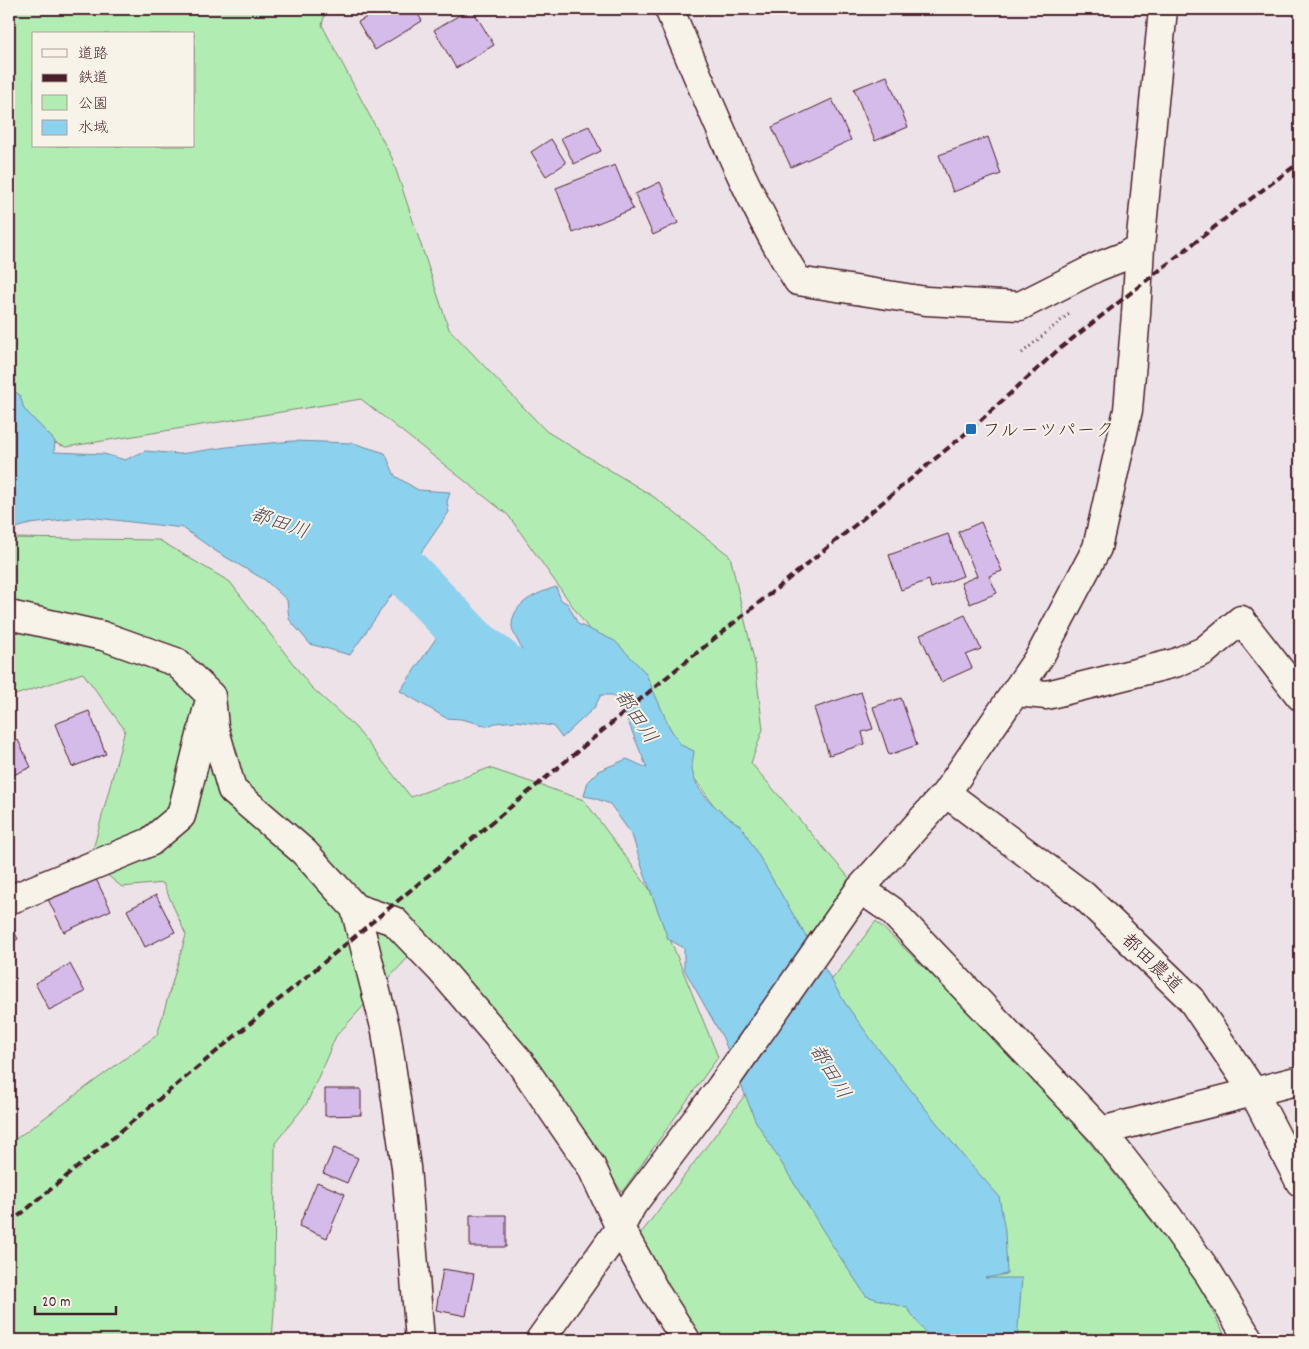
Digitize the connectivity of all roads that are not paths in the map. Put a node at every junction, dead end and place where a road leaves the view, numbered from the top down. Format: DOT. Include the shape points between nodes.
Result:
graph roads {
  1 [pos="669,9"];
  2 [pos="1163,9"];
  3 [pos="1140,247"];
  4 [pos="9,615"];
  5 [pos="1016,692"];
  6 [pos="210,696"];
  7 [pos="1300,696"];
  8 [pos="946,793"];
  9 [pos="860,889"];
  10 [pos="9,900"];
  11 [pos="355,908"];
  12 [pos="1300,1080"];
  13 [pos="1252,1091"];
  14 [pos="1101,1131"];
  15 [pos="1300,1182"];
  16 [pos="626,1216"];
  17 [pos="420,1340"];
  18 [pos="540,1340"];
  19 [pos="686,1340"];
  20 [pos="1250,1340"];
  1 -- 3 [label="street" via="774,242 798,281 926,301 1020,306"];
  2 -- 3 [label="street"];
  3 -- 5 [label="street" via="1128,410 1097,548 1040,656"];
  4 -- 6 [label="street" via="103,636 176,662"];
  5 -- 7 [label="street" via="1047,695 1175,663 1204,651 1241,620"];
  5 -- 8 [label="street"];
  6 -- 10 [label="street" via="181,816 150,842"];
  6 -- 11 [label="street" via="214,727 232,790 304,852"];
  8 -- 9 [label="street"];
  8 -- 13 [label="street, 都田農道" via="1084,896 1191,999"];
  9 -- 14 [label="street" via="891,910"];
  9 -- 16 [label="street"];
  11 -- 16 [label="street" via="394,921 440,968 519,1061"];
  11 -- 17 [label="street" via="386,1031 406,1167"];
  12 -- 13 [label="street"];
  13 -- 14 [label="street"];
  13 -- 15 [label="street, 都田農道"];
  14 -- 20 [label="street" via="1209,1274"];
  16 -- 18 [label="street"];
  16 -- 19 [label="street" via="656,1293"];
}
